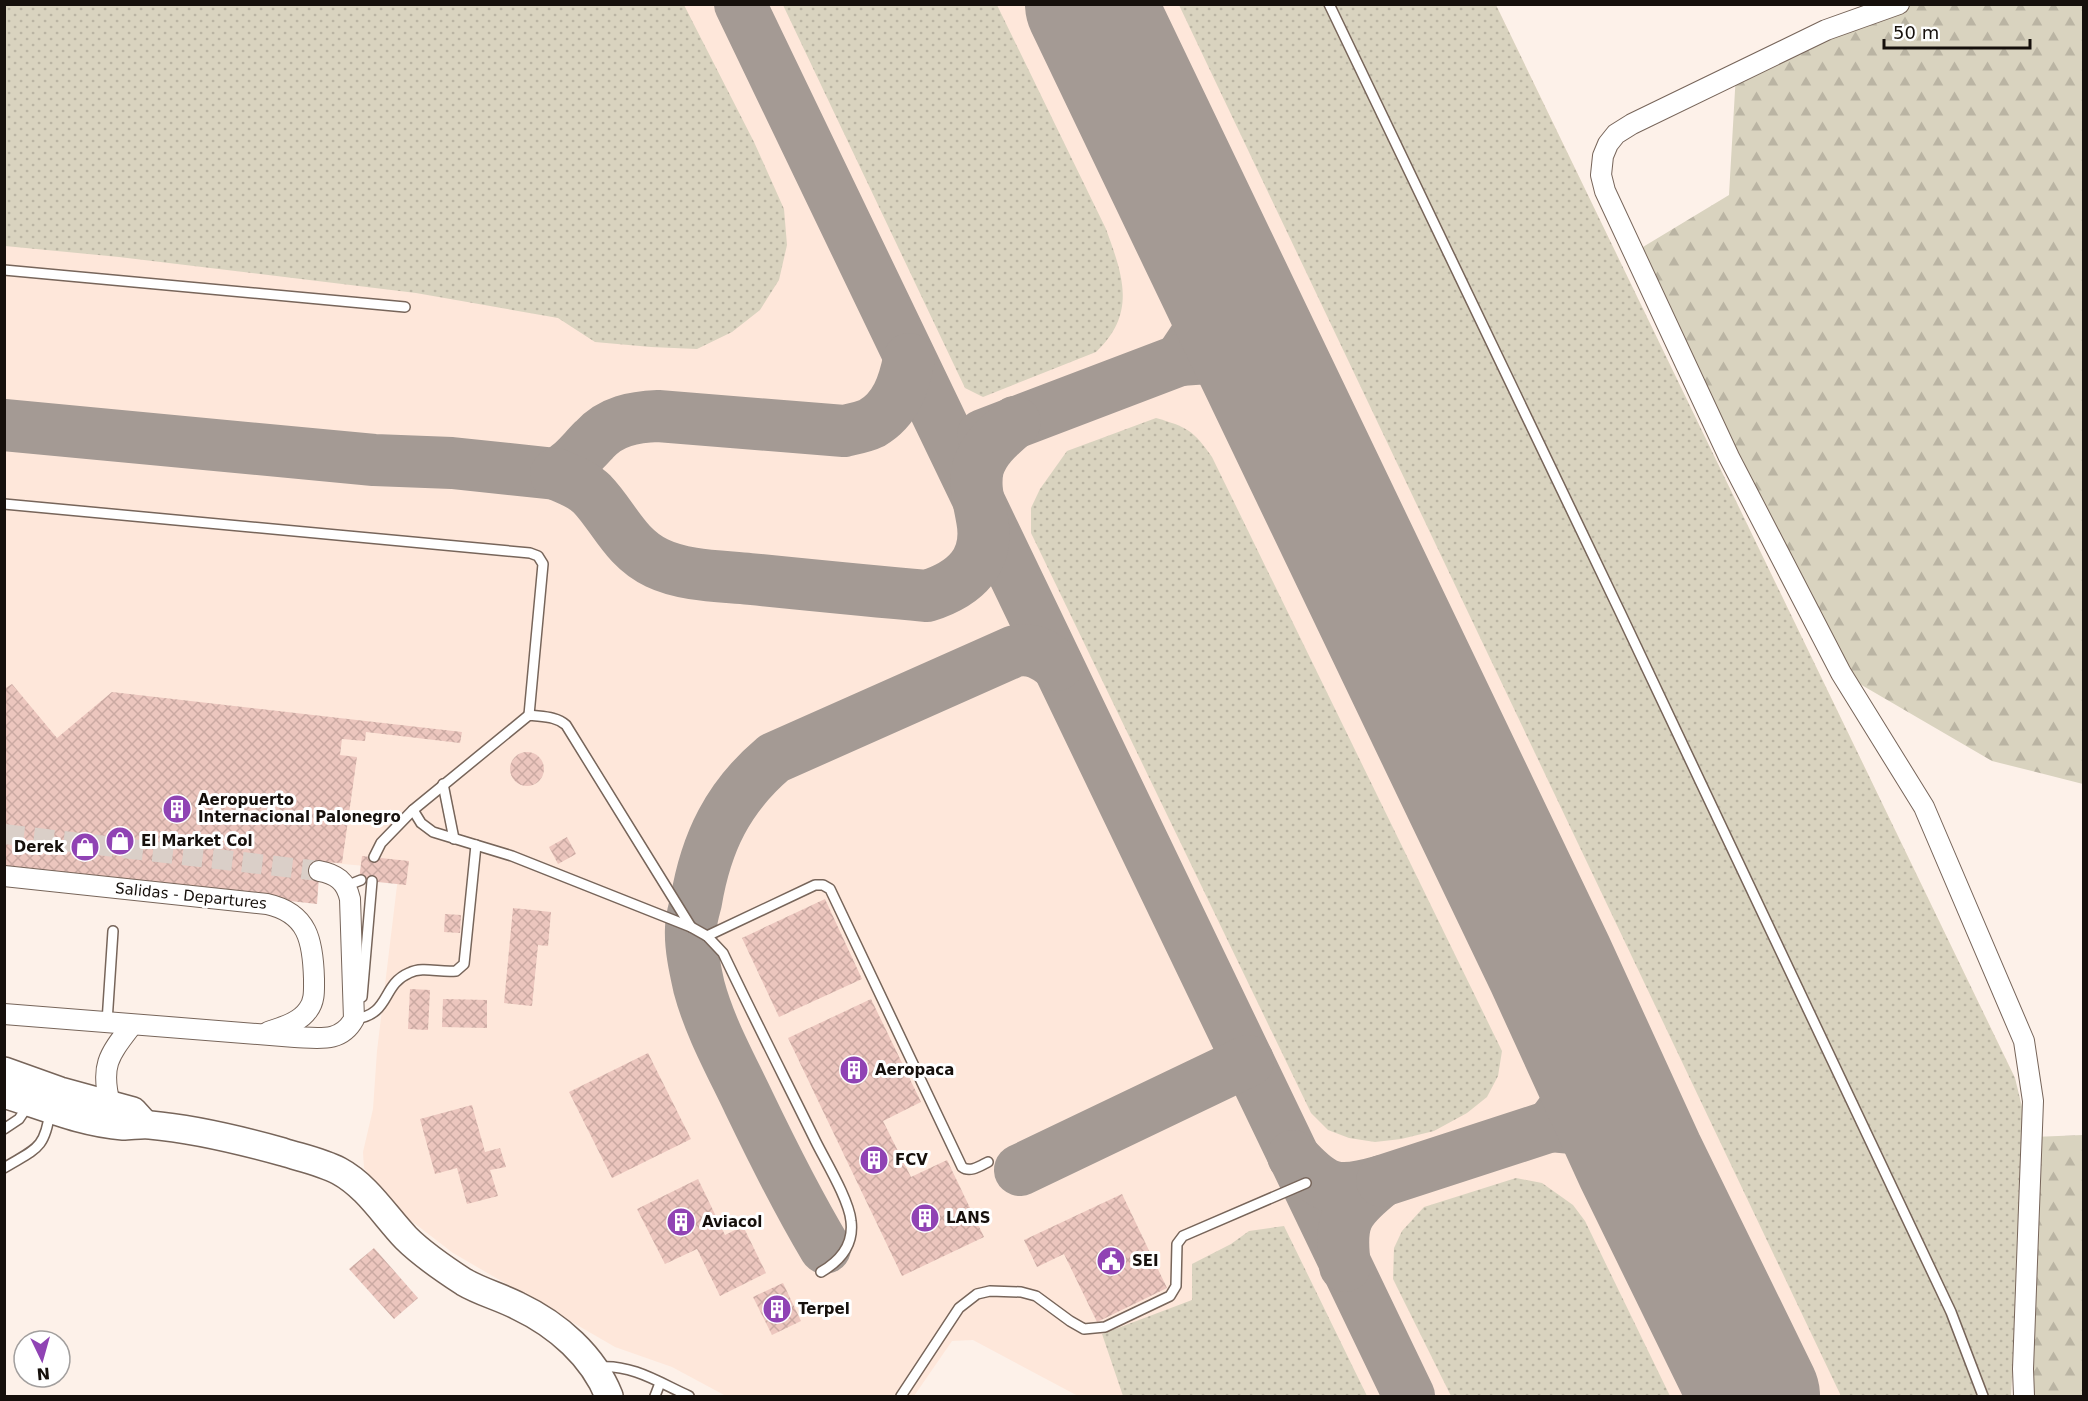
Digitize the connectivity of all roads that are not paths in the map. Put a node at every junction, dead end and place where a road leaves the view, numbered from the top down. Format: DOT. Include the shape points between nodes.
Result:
graph roads {
  1 [pos="1329,4"];
  2 [pos="1899,4"];
  3 [pos="4,270"];
  4 [pos="405,307"];
  5 [pos="4,504"];
  6 [pos="529,715"];
  7 [pos="442,784"];
  8 [pos="413,810"];
  9 [pos="454,839"];
  10 [pos="476,845"];
  11 [pos="374,857"];
  12 [pos="319,871"];
  13 [pos="4,876"];
  14 [pos="372,881"];
  15 [pos="691,927"];
  16 [pos="113,931"];
  17 [pos="707,936"];
  18 [pos="4,1014"];
  19 [pos="354,1019"];
  20 [pos="106,1022"];
  21 [pos="132,1024"];
  22 [pos="262,1034"];
  23 [pos="4,1071"];
  24 [pos="4,1094"];
  25 [pos="110,1104"];
  26 [pos="40,1105"];
  27 [pos="146,1125"];
  28 [pos="4,1129"];
  29 [pos="988,1162"];
  30 [pos="4,1168"];
  31 [pos="1306,1183"];
  32 [pos="821,1272"];
  33 [pos="595,1368"];
  34 [pos="660,1383"];
  35 [pos="609,1396"];
  36 [pos="655,1396"];
  37 [pos="689,1396"];
  38 [pos="901,1396"];
  39 [pos="1983,1396"];
  40 [pos="2024,1396"];
  1 -- 39 [label="lane" via="1951,1312"];
  2 -- 40 [label="street" via="1826,30 1632,124 1608,144 1601,175 1633,253 1729,457 1841,673 1924,807 2024,1041 2033,1101"];
  3 -- 4 [label="lane"];
  5 -- 6 [label="lane" via="538,556 543,564"];
  6 -- 7 [label="lane"];
  6 -- 15 [label="lane" via="560,720 566,725"];
  7 -- 8 [label="lane"];
  7 -- 9 [label="lane"];
  8 -- 9 [label="lane" via="433,832"];
  8 -- 11 [label="lane"];
  9 -- 10 [label="lane"];
  10 -- 15 [label="lane" via="541,866"];
  10 -- 19 [label="lane" via="464,964 456,971 410,972 398,980 375,1012"];
  12 -- 19 [label="street" via="353,883 350,899"];
  13 -- 22 [label="street, Salidas - Departures" via="281,907 307,931 314,963 314,999 302,1018"];
  14 -- 19 [label="lane" via="361,1005"];
  15 -- 17 [label="lane"];
  16 -- 20 [label="lane"];
  17 -- 29 [label="lane" via="815,885 830,889 962,1167 970,1170"];
  17 -- 32 [label="lane" via="723,952 851,1220 847,1249 833,1266"];
  18 -- 20 [label="street"];
  19 -- 22 [label="street" via="344,1032 326,1039"];
  20 -- 21 [label="street"];
  21 -- 22 [label="street"];
  21 -- 25 [label="street" via="107,1067"];
  23 -- 25 [label="street"];
  24 -- 26 [label="street"];
  25 -- 27 [label="street" via="133,1111"];
  26 -- 27 [label="street" via="123,1126"];
  26 -- 28 [label="lane"];
  26 -- 30 [label="lane" via="48,1127 42,1143"];
  27 -- 33 [label="street" via="213,1134 320,1162 340,1172 358,1184 408,1240 433,1260 467,1283 546,1322 584,1353"];
  31 -- 38 [label="lane" via="1183,1236 1177,1244 1176,1286 1170,1296 1105,1327 1084,1329 1036,1296 1021,1292 977,1294 959,1308"];
  33 -- 34 [label="lane" via="623,1367"];
  33 -- 35 [label="street"];
  34 -- 36 [label="lane"];
  34 -- 37 [label="lane"];
}
